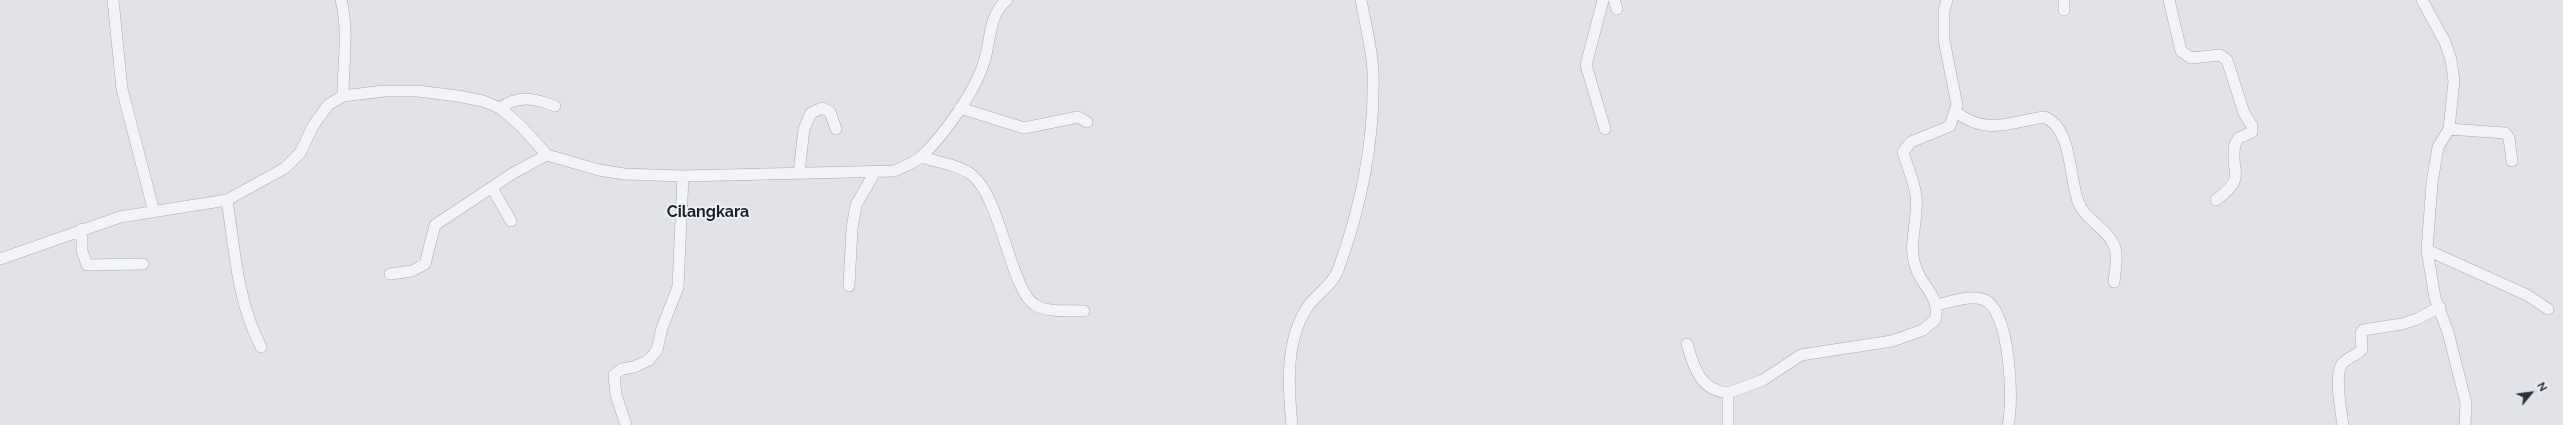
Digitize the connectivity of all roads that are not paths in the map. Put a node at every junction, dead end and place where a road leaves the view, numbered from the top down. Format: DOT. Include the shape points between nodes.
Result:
graph roads {
  1 [pos="113,0"];
  2 [pos="340,0"];
  3 [pos="1007,0"];
  4 [pos="1362,0"];
  5 [pos="1603,0"];
  6 [pos="1947,0"];
  7 [pos="2169,0"];
  8 [pos="2422,0"];
  9 [pos="344,96"];
  10 [pos="555,106"];
  11 [pos="500,108"];
  12 [pos="960,108"];
  13 [pos="1956,112"];
  14 [pos="1087,122"];
  15 [pos="836,129"];
  16 [pos="1604,129"];
  17 [pos="2449,129"];
  18 [pos="547,155"];
  19 [pos="921,157"];
  20 [pos="2512,160"];
  21 [pos="875,172"];
  22 [pos="800,173"];
  23 [pos="683,176"];
  24 [pos="492,188"];
  25 [pos="227,200"];
  26 [pos="2216,200"];
  27 [pos="154,212"];
  28 [pos="511,221"];
  29 [pos="82,229"];
  30 [pos="2427,250"];
  31 [pos="0,259"];
  32 [pos="143,264"];
  33 [pos="390,274"];
  34 [pos="2114,282"];
  35 [pos="849,286"];
  36 [pos="1937,305"];
  37 [pos="2440,307"];
  38 [pos="2548,309"];
  39 [pos="1084,310"];
  40 [pos="1687,344"];
  41 [pos="261,347"];
  42 [pos="1728,394"];
  43 [pos="626,425"];
  44 [pos="1292,425"];
  45 [pos="1728,425"];
  46 [pos="2008,425"];
  47 [pos="2343,425"];
  48 [pos="2465,425"];
  1 -- 27 [label="street" via="122,89"];
  2 -- 9 [label="street" via="346,25"];
  3 -- 12 [label="street" via="998,10 990,32 984,62 968,98"];
  4 -- 44 [label="street" via="1373,70 1368,162 1338,272 1299,321 1291,354 1289,399"];
  5 -- 16 [label="street" via="1586,59"];
  6 -- 13 [label="street" via="1944,10 1944,40 1957,97"];
  7 -- 26 [label="street" via="2181,51 2191,58 2220,55 2227,60 2244,113 2252,126 2252,132 2240,138 2235,144 2235,183"];
  8 -- 17 [label="street" via="2445,42 2451,60 2454,80"];
  9 -- 11 [label="street" via="384,91 417,91 458,96"];
  9 -- 25 [label="street" via="328,105 300,154 285,168"];
  10 -- 11 [label="street" via="523,98 508,102"];
  11 -- 18 [label="street" via="521,126"];
  12 -- 14 [label="street" via="1024,128 1078,117"];
  12 -- 19 [label="street"];
  13 -- 34 [label="street" via="1970,122 1986,126 1994,127 2044,117 2051,119 2058,126 2069,155 2078,202 2113,243 2117,259"];
  13 -- 36 [label="street" via="1950,126 1911,142 1903,152 1916,196 1913,256 1916,269"];
  15 -- 22 [label="street" via="830,112 822,108 810,113 804,129"];
  17 -- 20 [label="street" via="2505,132 2509,138"];
  17 -- 30 [label="street" via="2438,146"];
  18 -- 23 [label="street" via="599,170 624,174"];
  18 -- 24 [label="street"];
  19 -- 21 [label="street" via="894,171"];
  19 -- 39 [label="street" via="967,171 974,176 987,198 1016,271 1034,305 1042,308"];
  21 -- 22 [label="street"];
  21 -- 35 [label="street" via="856,205 852,228"];
  22 -- 23 [label="street"];
  23 -- 43 [label="street" via="678,287 662,328 657,350 649,360 622,369 614,375 616,395"];
  24 -- 28 [label="street"];
  24 -- 33 [label="street" via="435,225 425,264 412,271"];
  25 -- 27 [label="street"];
  25 -- 41 [label="street" via="236,272 244,308"];
  27 -- 29 [label="street" via="120,217"];
  29 -- 31 [label="street"];
  29 -- 32 [label="street" via="82,251 87,265"];
  30 -- 37 [label="street" via="2435,298"];
  30 -- 38 [label="street" via="2527,295"];
  36 -- 42 [label="street" via="1935,320 1923,330 1876,344 1801,355 1763,380"];
  36 -- 46 [label="street" via="1971,298 1987,301 1992,307 2001,326 2012,383 2012,411"];
  37 -- 47 [label="street" via="2409,321 2364,330 2361,333 2362,349 2340,367 2339,388"];
  37 -- 48 [label="street" via="2466,403"];
  40 -- 42 [label="street" via="1694,369 1705,383 1716,392"];
  42 -- 45 [label="street"];
}
